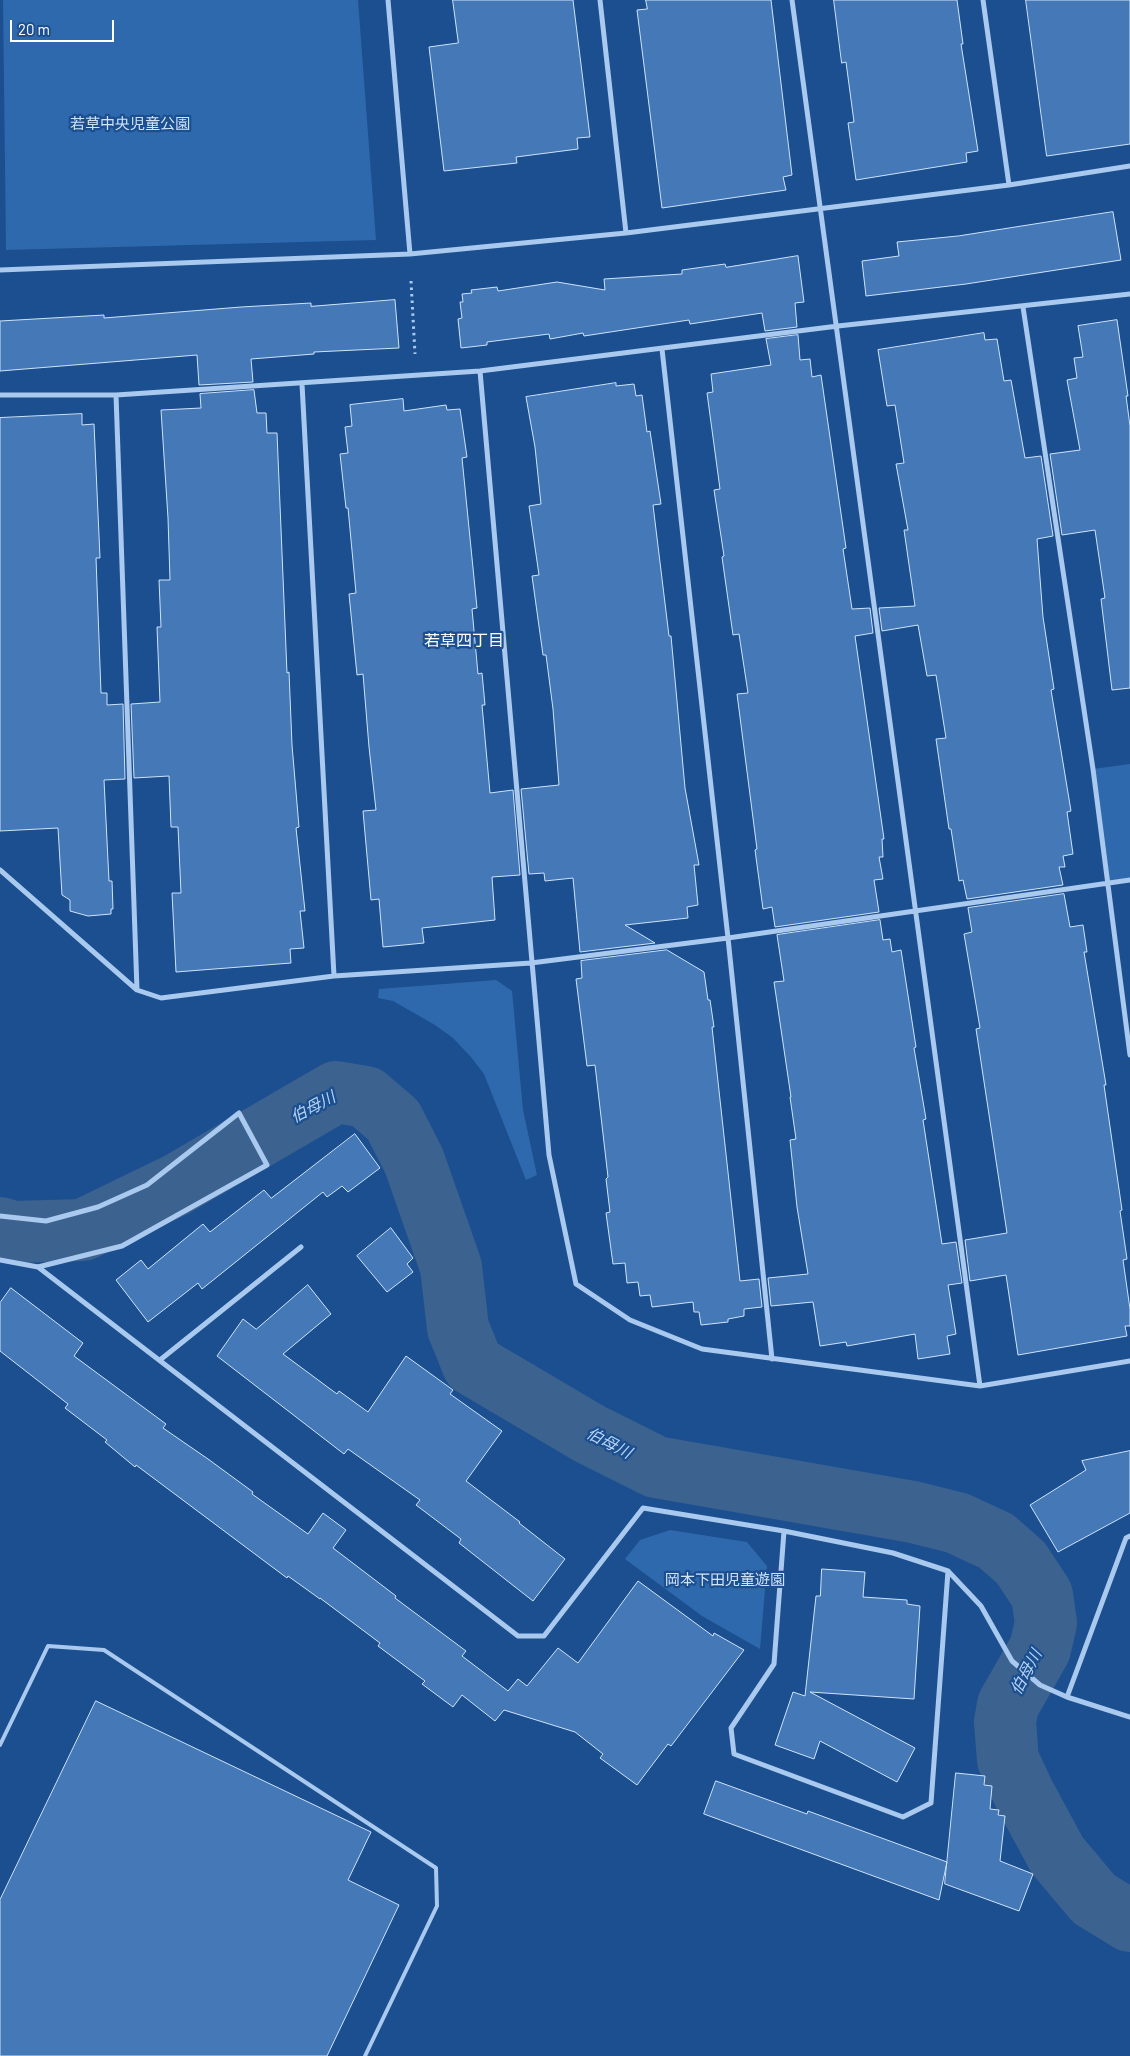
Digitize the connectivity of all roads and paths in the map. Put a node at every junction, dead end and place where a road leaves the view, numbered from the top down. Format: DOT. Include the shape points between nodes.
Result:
graph roads {
  1 [pos="388,0"];
  2 [pos="600,0"];
  3 [pos="792,0"];
  4 [pos="983,0"];
  5 [pos="1130,166"];
  6 [pos="1009,185"];
  7 [pos="820,209"];
  8 [pos="626,233"];
  9 [pos="410,254"];
  10 [pos="0,270"];
  11 [pos="411,282"];
  12 [pos="1130,294"];
  13 [pos="1023,307"];
  14 [pos="838,326"];
  15 [pos="662,349"];
  16 [pos="480,370"];
  17 [pos="416,374"];
  18 [pos="302,384"];
  19 [pos="0,395"];
  20 [pos="116,396"];
  21 [pos="0,870"];
  22 [pos="1130,880"];
  23 [pos="1108,883"];
  24 [pos="916,911"];
  25 [pos="728,938"];
  26 [pos="531,962"];
  27 [pos="334,976"];
  28 [pos="137,990"];
  29 [pos="1130,1055"];
  30 [pos="0,1216"];
  31 [pos="301,1247"];
  32 [pos="0,1260"];
  33 [pos="38,1267"];
  34 [pos="772,1359"];
  35 [pos="160,1360"];
  36 [pos="1130,1361"];
  37 [pos="980,1386"];
  38 [pos="784,1532"];
  39 [pos="1130,1536"];
  40 [pos="948,1571"];
  41 [pos="1067,1697"];
  42 [pos="1130,1717"];
  43 [pos="0,1745"];
  44 [pos="365,2056"];
  1 -- 9 [label="street"];
  2 -- 8 [label="street"];
  3 -- 7 [label="street"];
  4 -- 6 [label="street"];
  5 -- 6 [label="street"];
  6 -- 7 [label="street"];
  7 -- 8 [label="street"];
  7 -- 14 [label="street"];
  8 -- 9 [label="street"];
  9 -- 10 [label="street"];
  11 -- 17 [label="path"];
  12 -- 13 [label="street"];
  13 -- 14 [label="street"];
  13 -- 23 [label="street"];
  14 -- 15 [label="street"];
  14 -- 24 [label="street"];
  15 -- 16 [label="street"];
  15 -- 25 [label="street"];
  16 -- 17 [label="street"];
  16 -- 26 [label="street"];
  17 -- 18 [label="street"];
  18 -- 20 [label="street"];
  18 -- 27 [label="street"];
  19 -- 20 [label="street"];
  20 -- 28 [label="street"];
  21 -- 28 [label="street"];
  22 -- 23 [label="street"];
  23 -- 24 [label="street"];
  23 -- 29 [label="street"];
  24 -- 25 [label="street"];
  24 -- 37 [label="street"];
  25 -- 26 [label="street"];
  25 -- 34 [label="street"];
  26 -- 27 [label="street"];
  26 -- 34 [label="street" via="549,1155 576,1284 630,1320 702,1349"];
  27 -- 28 [label="street" via="161,998"];
  30 -- 33 [label="street" via="46,1221 98,1207 147,1185 239,1112 266,1165 122,1246"];
  31 -- 35 [label="street"];
  32 -- 33 [label="street"];
  33 -- 35 [label="street"];
  34 -- 37 [label="street"];
  35 -- 38 [label="street" via="518,1636 544,1636 643,1508"];
  36 -- 37 [label="street"];
  38 -- 40 [label="street" via="893,1553"];
  38 -- 40 [label="street" via="774,1664 731,1728 734,1754 903,1817 931,1803"];
  39 -- 41 [label="street" via="1126,1538"];
  40 -- 41 [label="street" via="982,1606 1012,1661 1040,1685"];
  41 -- 42 [label="street"];
  43 -- 44 [label="lane" via="48,1646 104,1650 436,1868 437,1906"];
}
